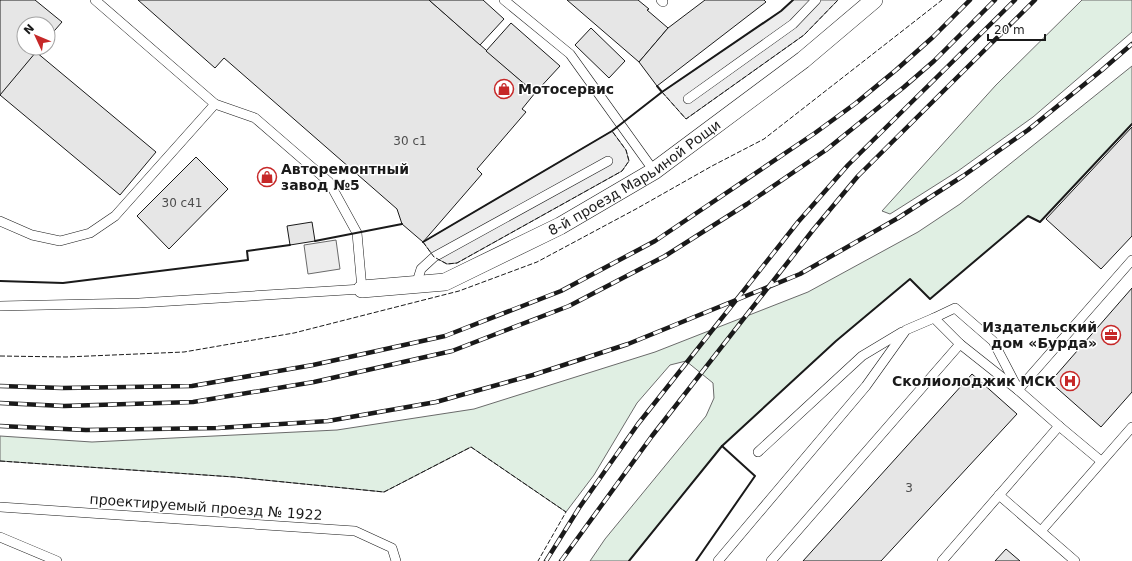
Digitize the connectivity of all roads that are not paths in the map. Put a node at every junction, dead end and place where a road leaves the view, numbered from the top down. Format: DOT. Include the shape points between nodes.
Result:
graph roads {
  1 [pos="95,0"];
  2 [pos="504,0"];
  3 [pos="816,0"];
  4 [pos="874,0"];
  5 [pos="688,99"];
  6 [pos="215,104"];
  7 [pos="608,161"];
  8 [pos="654,171"];
  9 [pos="0,221"];
  10 [pos="1132,260"];
  11 [pos="416,285"];
  12 [pos="362,289"];
  13 [pos="0,306"];
  14 [pos="934,318"];
  15 [pos="906,330"];
  16 [pos="960,344"];
  17 [pos="1018,390"];
  18 [pos="1059,426"];
  19 [pos="1132,427"];
  20 [pos="758,452"];
  21 [pos="1101,461"];
  22 [pos="999,495"];
  23 [pos="0,507"];
  24 [pos="1041,531"];
  25 [pos="0,537"];
  26 [pos="57,561"];
  27 [pos="396,561"];
  28 [pos="718,561"];
  29 [pos="771,561"];
  30 [pos="942,561"];
  31 [pos="1075,561"];
  1 -- 6 [label="lane"];
  2 -- 8 [label="lane" via="570,54"];
  3 -- 5 [label="lane" via="793,24"];
  4 -- 8 [label="street, 8-й проезд Марьиной Рощи" via="803,60"];
  6 -- 9 [label="lane" via="115,216 90,233 60,241 32,235"];
  6 -- 12 [label="lane" via="255,118 329,182 357,233"];
  7 -- 11 [label="lane" via="434,257 421,269"];
  8 -- 11 [label="street, 8-й проезд Марьиной Рощи" via="560,226 445,282"];
  10 -- 17 [label="lane"];
  11 -- 12 [label="street, 8-й проезд Марьиной Рощи"];
  12 -- 13 [label="lane" via="139,303"];
  14 -- 15 [label="lane"];
  14 -- 16 [label="lane"];
  14 -- 17 [label="lane" via="955,308 993,342"];
  15 -- 20 [label="lane" via="862,356"];
  15 -- 28 [label="lane" via="866,386"];
  16 -- 17 [label="lane"];
  16 -- 29 [label="lane"];
  17 -- 18 [label="lane"];
  18 -- 21 [label="lane"];
  18 -- 22 [label="lane"];
  19 -- 21 [label="lane"];
  21 -- 24 [label="lane"];
  22 -- 24 [label="lane"];
  22 -- 30 [label="lane"];
  23 -- 27 [label="lane, проектируемый проезд № 1922" via="355,531 392,548"];
  24 -- 31 [label="lane"];
  25 -- 26 [label="lane"];
}
